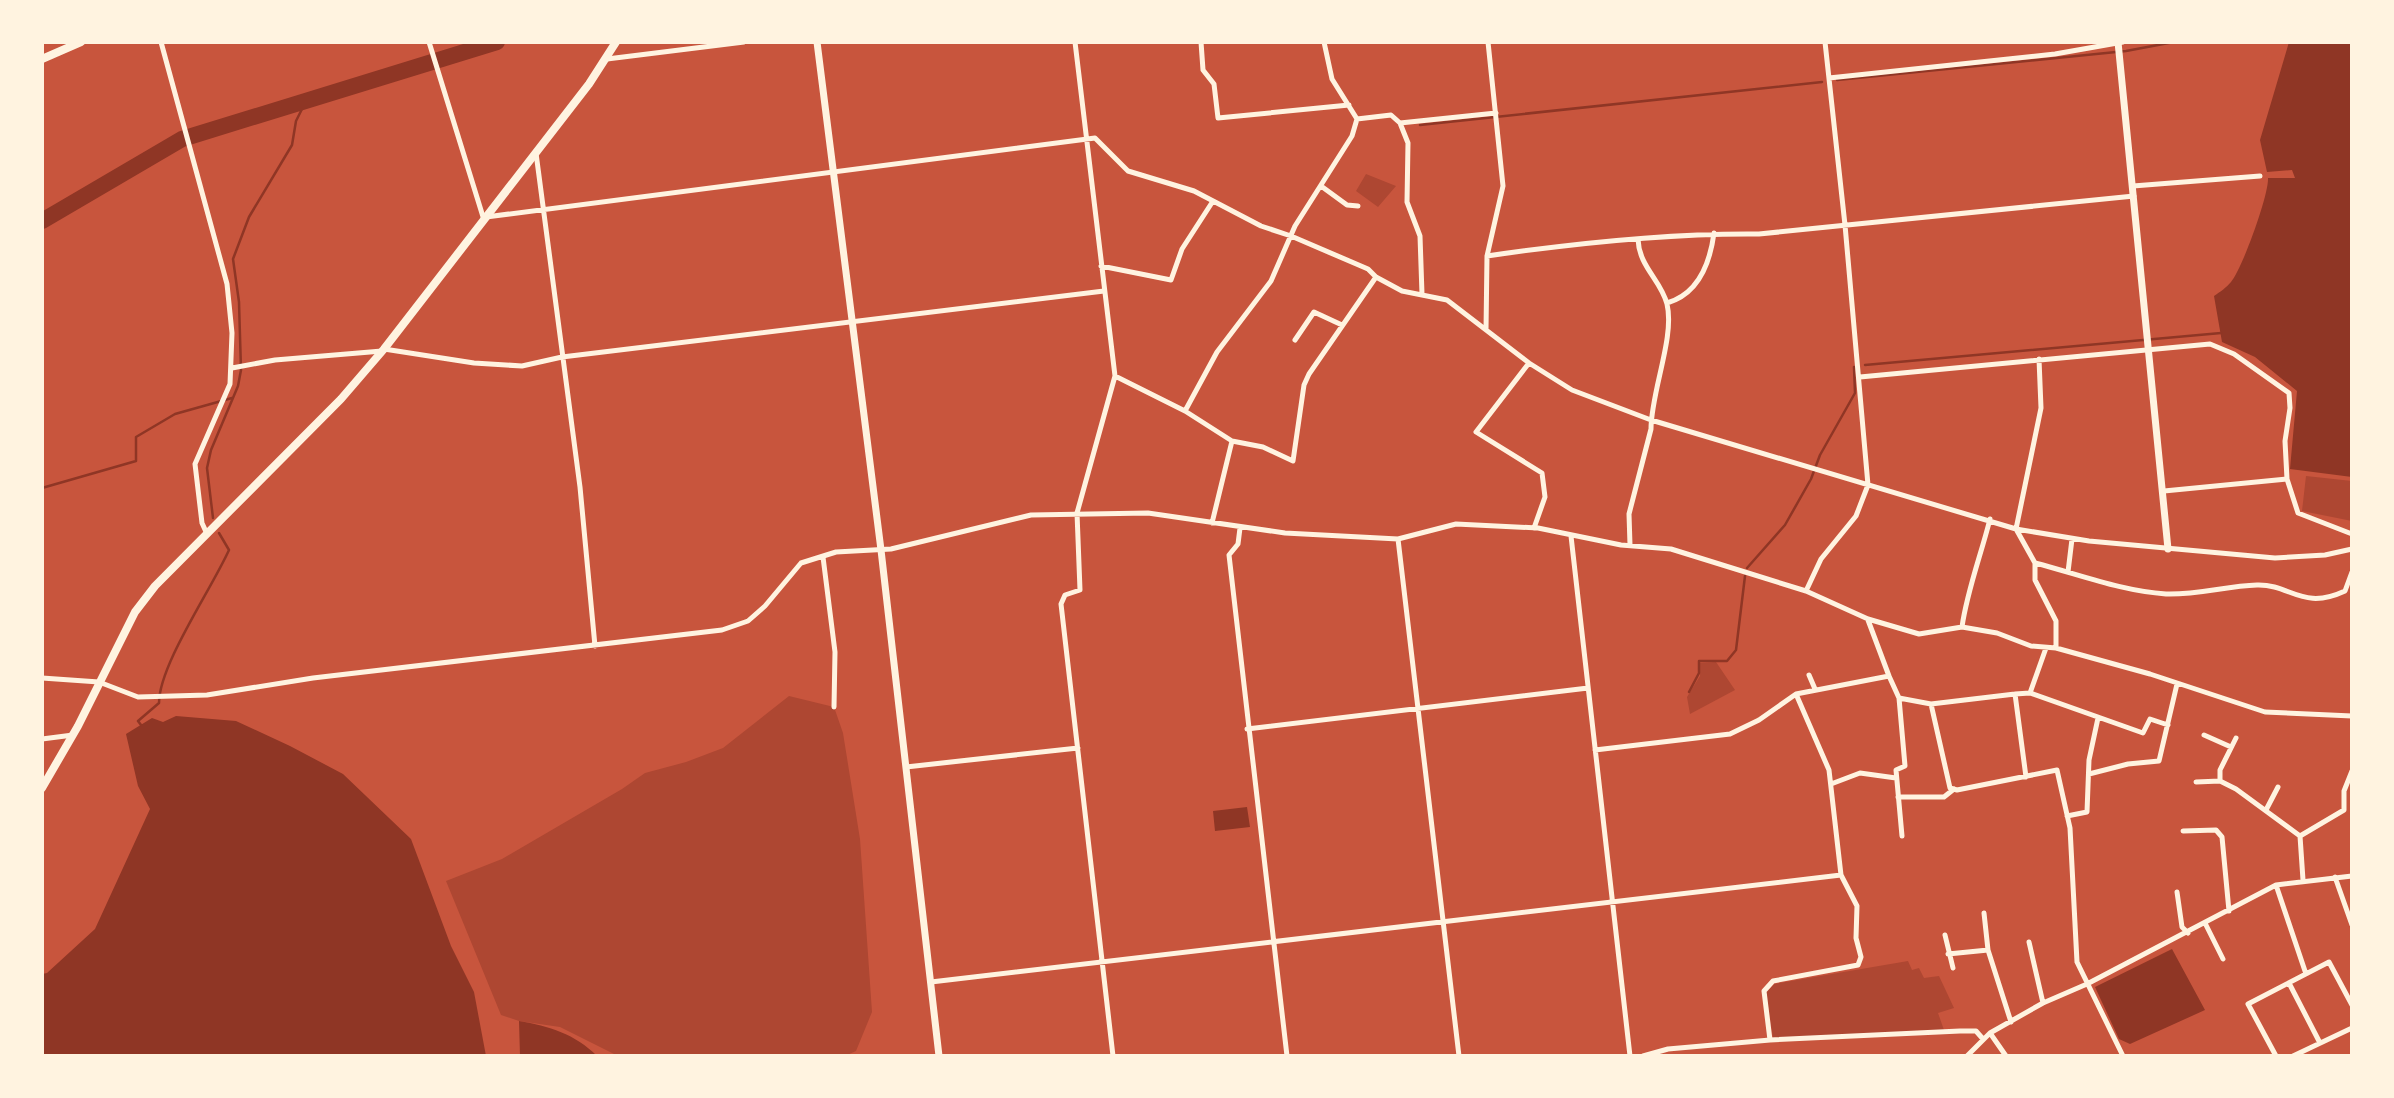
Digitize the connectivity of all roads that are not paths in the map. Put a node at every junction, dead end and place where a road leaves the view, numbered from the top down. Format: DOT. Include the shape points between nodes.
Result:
graph roads {
  1 [pos="81,42"];
  2 [pos="161,42"];
  3 [pos="429,42"];
  4 [pos="616,42"];
  5 [pos="744,42"];
  6 [pos="817,42"];
  7 [pos="1075,42"];
  8 [pos="1201,42"];
  9 [pos="1324,42"];
  10 [pos="1488,42"];
  11 [pos="1825,42"];
  12 [pos="2120,43"];
  13 [pos="42,59"];
  14 [pos="607,59"];
  15 [pos="1829,78"];
  16 [pos="1349,105"];
  17 [pos="1496,113"];
  18 [pos="1357,119"];
  19 [pos="1401,123"];
  20 [pos="1086,141"];
  21 [pos="536,153"];
  22 [pos="833,174"];
  23 [pos="2260,176"];
  24 [pos="1321,186"];
  25 [pos="2133,186"];
  26 [pos="2134,196"];
  27 [pos="1213,201"];
  28 [pos="1358,206"];
  29 [pos="542,211"];
  30 [pos="486,218"];
  31 [pos="1845,225"];
  32 [pos="1714,233"];
  33 [pos="1291,236"];
  34 [pos="1638,239"];
  35 [pos="1487,256"];
  36 [pos="1101,266"];
  37 [pos="1376,277"];
  38 [pos="1104,291"];
  39 [pos="1422,294"];
  40 [pos="1667,303"];
  41 [pos="852,319"];
  42 [pos="1342,325"];
  43 [pos="1486,330"];
  44 [pos="1295,340"];
  45 [pos="2149,348"];
  46 [pos="383,350"];
  47 [pos="562,357"];
  48 [pos="2039,359"];
  49 [pos="1529,363"];
  50 [pos="234,368"];
  51 [pos="1115,376"];
  52 [pos="1860,377"];
  53 [pos="1185,411"];
  54 [pos="1651,420"];
  55 [pos="1232,441"];
  56 [pos="2287,479"];
  57 [pos="1868,485"];
  58 [pos="2165,491"];
  59 [pos="1077,513"];
  60 [pos="1990,519"];
  61 [pos="1212,523"];
  62 [pos="1240,528"];
  63 [pos="1534,528"];
  64 [pos="2017,529"];
  65 [pos="207,534"];
  66 [pos="2352,534"];
  67 [pos="1571,536"];
  68 [pos="1398,539"];
  69 [pos="2072,539"];
  70 [pos="1630,545"];
  71 [pos="2168,549"];
  72 [pos="2352,549"];
  73 [pos="881,550"];
  74 [pos="823,557"];
  75 [pos="2035,563"];
  76 [pos="2068,572"];
  77 [pos="2352,572"];
  78 [pos="2345,590"];
  79 [pos="1806,591"];
  80 [pos="2352,597"];
  81 [pos="1868,619"];
  82 [pos="1962,627"];
  83 [pos="595,646"];
  84 [pos="2046,648"];
  85 [pos="2056,648"];
  86 [pos="1809,675"];
  87 [pos="1889,676"];
  88 [pos="42,678"];
  89 [pos="99,682"];
  90 [pos="2178,684"];
  91 [pos="1588,688"];
  92 [pos="1815,689"];
  93 [pos="2030,693"];
  94 [pos="1796,694"];
  95 [pos="2015,694"];
  96 [pos="1899,698"];
  97 [pos="1931,704"];
  98 [pos="834,707"];
  99 [pos="1418,709"];
  100 [pos="2352,716"];
  101 [pos="2098,718"];
  102 [pos="2168,725"];
  103 [pos="1247,729"];
  104 [pos="2204,734"];
  105 [pos="73,735"];
  106 [pos="2236,738"];
  107 [pos="42,739"];
  108 [pos="2231,747"];
  109 [pos="1078,748"];
  110 [pos="1595,750"];
  111 [pos="906,768"];
  112 [pos="2352,771"];
  113 [pos="2089,775"];
  114 [pos="2026,776"];
  115 [pos="1896,778"];
  116 [pos="2220,781"];
  117 [pos="2196,782"];
  118 [pos="1831,784"];
  119 [pos="2278,787"];
  120 [pos="42,788"];
  121 [pos="1954,789"];
  122 [pos="1898,797"];
  123 [pos="2266,810"];
  124 [pos="2067,816"];
  125 [pos="2183,831"];
  126 [pos="2193,831"];
  127 [pos="1902,836"];
  128 [pos="2301,836"];
  129 [pos="2193,840"];
  130 [pos="1841,875"];
  131 [pos="2352,876"];
  132 [pos="2335,877"];
  133 [pos="2303,880"];
  134 [pos="2276,885"];
  135 [pos="2177,892"];
  136 [pos="1614,904"];
  137 [pos="2229,911"];
  138 [pos="1984,913"];
  139 [pos="1443,922"];
  140 [pos="2205,923"];
  141 [pos="2352,925"];
  142 [pos="2188,933"];
  143 [pos="1945,935"];
  144 [pos="2029,942"];
  145 [pos="1273,943"];
  146 [pos="1988,950"];
  147 [pos="1948,954"];
  148 [pos="2223,959"];
  149 [pos="1102,961"];
  150 [pos="1953,968"];
  151 [pos="2306,974"];
  152 [pos="931,982"];
  153 [pos="2289,983"];
  154 [pos="2087,984"];
  155 [pos="2043,1003"];
  156 [pos="2352,1005"];
  157 [pos="2011,1022"];
  158 [pos="2352,1028"];
  159 [pos="1990,1033"];
  160 [pos="1983,1039"];
  161 [pos="1770,1040"];
  162 [pos="2320,1043"];
  163 [pos="939,1056"];
  164 [pos="1113,1056"];
  165 [pos="1287,1056"];
  166 [pos="1459,1056"];
  167 [pos="1630,1056"];
  168 [pos="1643,1056"];
  169 [pos="1967,1056"];
  170 [pos="2006,1056"];
  171 [pos="2123,1056"];
  172 [pos="2276,1056"];
  173 [pos="2293,1056"];
  1 -- 13 [label="main road"];
  2 -- 50 [label="street" via="227,284"];
  3 -- 30 [label="street"];
  4 -- 14 [label="main road"];
  5 -- 14 [label="street"];
  6 -- 22 [label="street"];
  7 -- 20 [label="street"];
  8 -- 16 [label="street" via="1203,70 1214,84 1218,118"];
  9 -- 16 [label="street" via="1332,79"];
  10 -- 17 [label="street"];
  11 -- 15 [label="street"];
  12 -- 15 [label="street"];
  12 -- 25 [label="street"];
  14 -- 21 [label="main road"];
  15 -- 31 [label="street"];
  16 -- 18 [label="street"];
  17 -- 19 [label="street"];
  17 -- 35 [label="street" via="1503,187"];
  18 -- 19 [label="street" via="1391,115"];
  18 -- 24 [label="street" via="1352,136"];
  19 -- 39 [label="street" via="1408,143 1407,202 1421,244"];
  20 -- 22 [label="street"];
  20 -- 27 [label="street" via="1095,138 1128,171"];
  20 -- 36 [label="street"];
  21 -- 29 [label="street"];
  21 -- 30 [label="main road"];
  22 -- 29 [label="street"];
  22 -- 41 [label="street"];
  23 -- 25 [label="street"];
  24 -- 28 [label="street" via="1347,205"];
  24 -- 33 [label="street"];
  25 -- 26 [label="street"];
  26 -- 31 [label="street"];
  26 -- 45 [label="street"];
  27 -- 33 [label="street"];
  27 -- 36 [label="street" via="1182,249 1171,280"];
  29 -- 30 [label="street"];
  29 -- 47 [label="street"];
  30 -- 46 [label="main road"];
  31 -- 32 [label="street" via="1759,234"];
  31 -- 52 [label="street"];
  32 -- 34 [label="street"];
  32 -- 40 [label="street" via="1707,265 1691,290"];
  33 -- 37 [label="street" via="1368,269"];
  33 -- 53 [label="street" via="1271,281 1217,352"];
  34 -- 35 [label="street"];
  34 -- 40 [label="street" via="1639,252"];
  35 -- 43 [label="street"];
  36 -- 38 [label="street"];
  37 -- 39 [label="street" via="1402,291"];
  37 -- 42 [label="street"];
  38 -- 41 [label="street"];
  38 -- 51 [label="street"];
  39 -- 43 [label="street" via="1447,300"];
  40 -- 54 [label="street" via="1666,341"];
  41 -- 47 [label="street"];
  41 -- 73 [label="street"];
  42 -- 44 [label="street" via="1314,312"];
  42 -- 55 [label="street" via="1304,385 1293,461 1263,447"];
  43 -- 49 [label="street"];
  45 -- 48 [label="street"];
  45 -- 56 [label="street" via="2210,344 2234,354 2289,393"];
  45 -- 58 [label="street"];
  46 -- 47 [label="street" via="510,365"];
  46 -- 50 [label="street"];
  46 -- 65 [label="main road" via="280,464"];
  47 -- 83 [label="street"];
  48 -- 52 [label="street"];
  48 -- 64 [label="street" via="2041,408"];
  49 -- 54 [label="street" via="1559,384"];
  49 -- 63 [label="street" via="1476,432 1542,473 1545,497"];
  50 -- 65 [label="street" via="195,464"];
  51 -- 53 [label="street"];
  51 -- 59 [label="street"];
  52 -- 57 [label="street"];
  53 -- 55 [label="street"];
  54 -- 57 [label="street"];
  54 -- 70 [label="street" via="1629,514"];
  55 -- 61 [label="street"];
  56 -- 58 [label="street"];
  56 -- 66 [label="street" via="2298,513"];
  57 -- 60 [label="street"];
  57 -- 79 [label="street" via="1856,516 1821,559"];
  58 -- 71 [label="street"];
  59 -- 61 [label="street" via="1148,513"];
  59 -- 73 [label="street" via="1031,515"];
  59 -- 109 [label="street" via="1080,590 1065,595 1061,604"];
  60 -- 64 [label="street"];
  60 -- 82 [label="street"];
  61 -- 62 [label="street"];
  62 -- 68 [label="street"];
  62 -- 103 [label="street" via="1238,544 1228,555"];
  63 -- 67 [label="street"];
  63 -- 68 [label="street" via="1457,524"];
  64 -- 69 [label="street"];
  64 -- 75 [label="street"];
  65 -- 89 [label="main road" via="142,603"];
  67 -- 70 [label="street"];
  67 -- 91 [label="street"];
  68 -- 99 [label="street"];
  69 -- 71 [label="street"];
  69 -- 76 [label="street"];
  70 -- 79 [label="street" via="1671,549"];
  71 -- 72 [label="street" via="2275,558"];
  73 -- 74 [label="street"];
  73 -- 111 [label="street"];
  74 -- 83 [label="street" via="802,563 748,621 722,630"];
  74 -- 98 [label="street" via="835,652"];
  75 -- 76 [label="street"];
  75 -- 85 [label="street" via="2035,580 2056,621"];
  76 -- 78 [label="street" via="2094,582 2164,594 2207,594 2259,585 2314,598 2332,597"];
  77 -- 78 [label="street"];
  78 -- 80 [label="street"];
  79 -- 81 [label="street"];
  81 -- 82 [label="street" via="1919,634"];
  81 -- 87 [label="street"];
  82 -- 84 [label="street"];
  83 -- 89 [label="street" via="313,678 207,695 138,697"];
  84 -- 85 [label="street"];
  84 -- 93 [label="street"];
  85 -- 90 [label="street"];
  86 -- 92 [label="street"];
  87 -- 92 [label="street"];
  87 -- 96 [label="street"];
  88 -- 89 [label="street"];
  89 -- 105 [label="main road"];
  90 -- 100 [label="street" via="2273,714"];
  90 -- 102 [label="street"];
  91 -- 99 [label="street"];
  91 -- 110 [label="street"];
  92 -- 94 [label="street"];
  93 -- 95 [label="street"];
  93 -- 101 [label="street"];
  94 -- 110 [label="street" via="1730,734"];
  94 -- 118 [label="street"];
  95 -- 97 [label="street"];
  95 -- 114 [label="street"];
  96 -- 97 [label="street"];
  96 -- 115 [label="street" via="1905,766 1896,770"];
  97 -- 121 [label="street" via="1950,788"];
  99 -- 103 [label="street"];
  99 -- 139 [label="street"];
  101 -- 102 [label="street" via="2143,733 2150,719"];
  101 -- 113 [label="street"];
  102 -- 113 [label="street" via="2159,761"];
  103 -- 145 [label="street"];
  104 -- 108 [label="street"];
  105 -- 107 [label="street"];
  105 -- 120 [label="main road"];
  106 -- 108 [label="street"];
  108 -- 116 [label="street"];
  109 -- 111 [label="street"];
  109 -- 149 [label="street"];
  110 -- 136 [label="street"];
  111 -- 152 [label="street"];
  112 -- 128 [label="street" via="2344,791 2344,810"];
  113 -- 124 [label="street" via="2087,812"];
  114 -- 121 [label="street"];
  114 -- 124 [label="street" via="2057,770"];
  115 -- 118 [label="street" via="1860,773"];
  115 -- 122 [label="street"];
  116 -- 117 [label="street"];
  116 -- 123 [label="street"];
  118 -- 130 [label="street"];
  119 -- 123 [label="street"];
  121 -- 122 [label="street" via="1944,797"];
  122 -- 127 [label="street"];
  123 -- 128 [label="street"];
  124 -- 154 [label="street" via="2077,962"];
  125 -- 126 [label="street"];
  126 -- 129 [label="street"];
  126 -- 137 [label="street" via="2216,830 2222,837"];
  128 -- 133 [label="street"];
  130 -- 136 [label="street"];
  130 -- 161 [label="street" via="1857,906 1858,965 1766,986"];
  131 -- 132 [label="street"];
  132 -- 133 [label="street"];
  132 -- 141 [label="street"];
  133 -- 134 [label="street"];
  134 -- 137 [label="street"];
  134 -- 151 [label="street"];
  135 -- 142 [label="street" via="2182,927"];
  136 -- 139 [label="street"];
  136 -- 167 [label="street"];
  137 -- 140 [label="street"];
  138 -- 146 [label="street"];
  139 -- 145 [label="street"];
  139 -- 166 [label="street"];
  140 -- 142 [label="street"];
  140 -- 148 [label="street"];
  142 -- 154 [label="street"];
  143 -- 147 [label="street"];
  144 -- 155 [label="street"];
  145 -- 149 [label="street"];
  145 -- 165 [label="street"];
  146 -- 147 [label="street"];
  146 -- 157 [label="street"];
  147 -- 150 [label="street"];
  149 -- 152 [label="street"];
  149 -- 164 [label="street"];
  151 -- 153 [label="street"];
  151 -- 156 [label="street" via="2329,962"];
  152 -- 163 [label="street"];
  153 -- 162 [label="street"];
  153 -- 172 [label="street" via="2248,1004"];
  154 -- 155 [label="street"];
  154 -- 171 [label="street"];
  155 -- 157 [label="street"];
  157 -- 159 [label="street"];
  158 -- 162 [label="street"];
  159 -- 160 [label="street"];
  159 -- 170 [label="street"];
  160 -- 161 [label="street" via="1976,1031"];
  160 -- 169 [label="street"];
  161 -- 168 [label="street" via="1668,1049"];
  162 -- 173 [label="street"];
}
